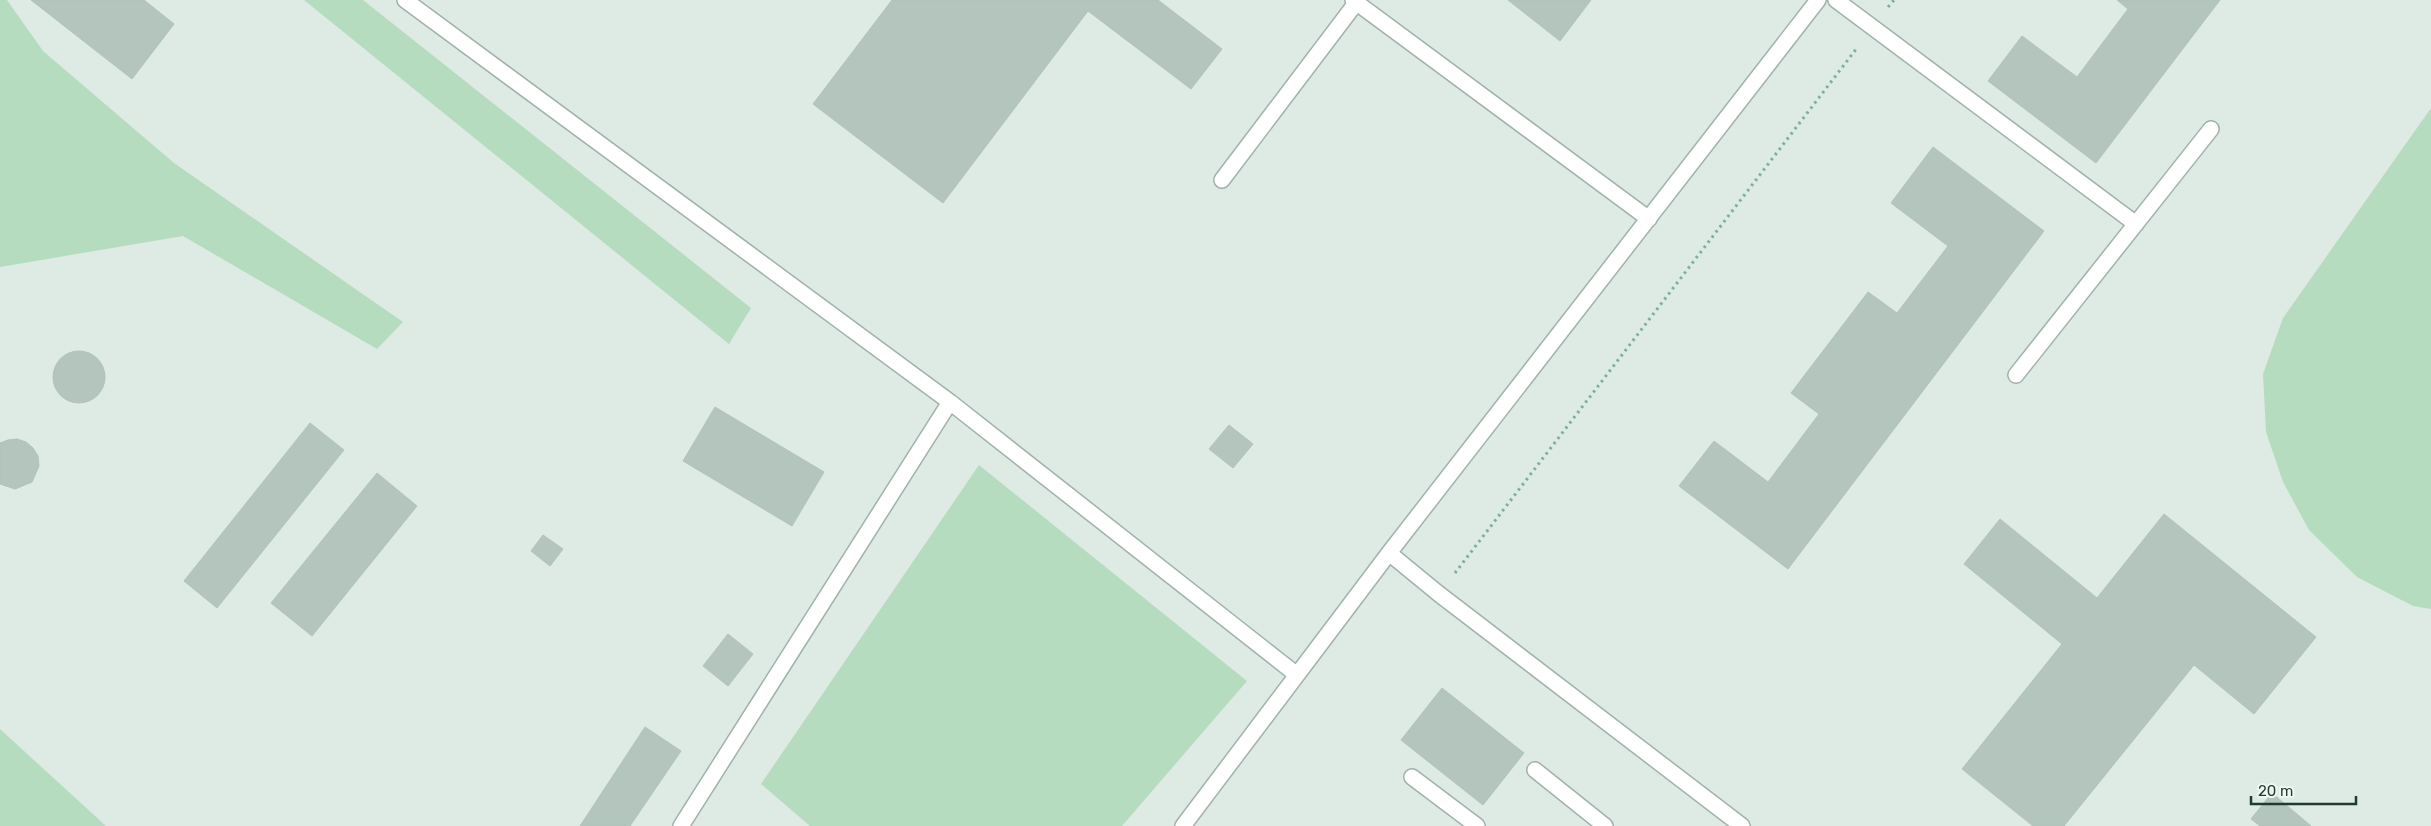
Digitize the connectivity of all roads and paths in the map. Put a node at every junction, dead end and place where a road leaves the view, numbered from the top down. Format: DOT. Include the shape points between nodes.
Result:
graph roads {
  1 [pos="405,0"];
  2 [pos="1818,0"];
  3 [pos="1836,0"];
  4 [pos="1894,0"];
  5 [pos="1355,1"];
  6 [pos="1873,28"];
  7 [pos="2211,129"];
  8 [pos="1222,180"];
  9 [pos="1649,219"];
  10 [pos="2136,224"];
  11 [pos="2016,375"];
  12 [pos="950,402"];
  13 [pos="1389,553"];
  14 [pos="1439,594"];
  15 [pos="1297,675"];
  16 [pos="1535,770"];
  17 [pos="1412,777"];
  18 [pos="681,826"];
  19 [pos="1183,826"];
  20 [pos="1477,826"];
  21 [pos="1605,826"];
  22 [pos="1742,826"];
  1 -- 12 [label="lane"];
  2 -- 9 [label="lane"];
  3 -- 6 [label="lane"];
  4 -- 6 [label="path"];
  5 -- 8 [label="lane"];
  5 -- 9 [label="lane"];
  6 -- 10 [label="lane"];
  6 -- 14 [label="path"];
  7 -- 10 [label="lane"];
  9 -- 13 [label="lane"];
  10 -- 11 [label="lane"];
  12 -- 15 [label="lane"];
  12 -- 18 [label="lane"];
  13 -- 14 [label="lane"];
  13 -- 15 [label="lane"];
  14 -- 22 [label="lane"];
  15 -- 19 [label="lane"];
  16 -- 21 [label="lane"];
  17 -- 20 [label="lane"];
}
